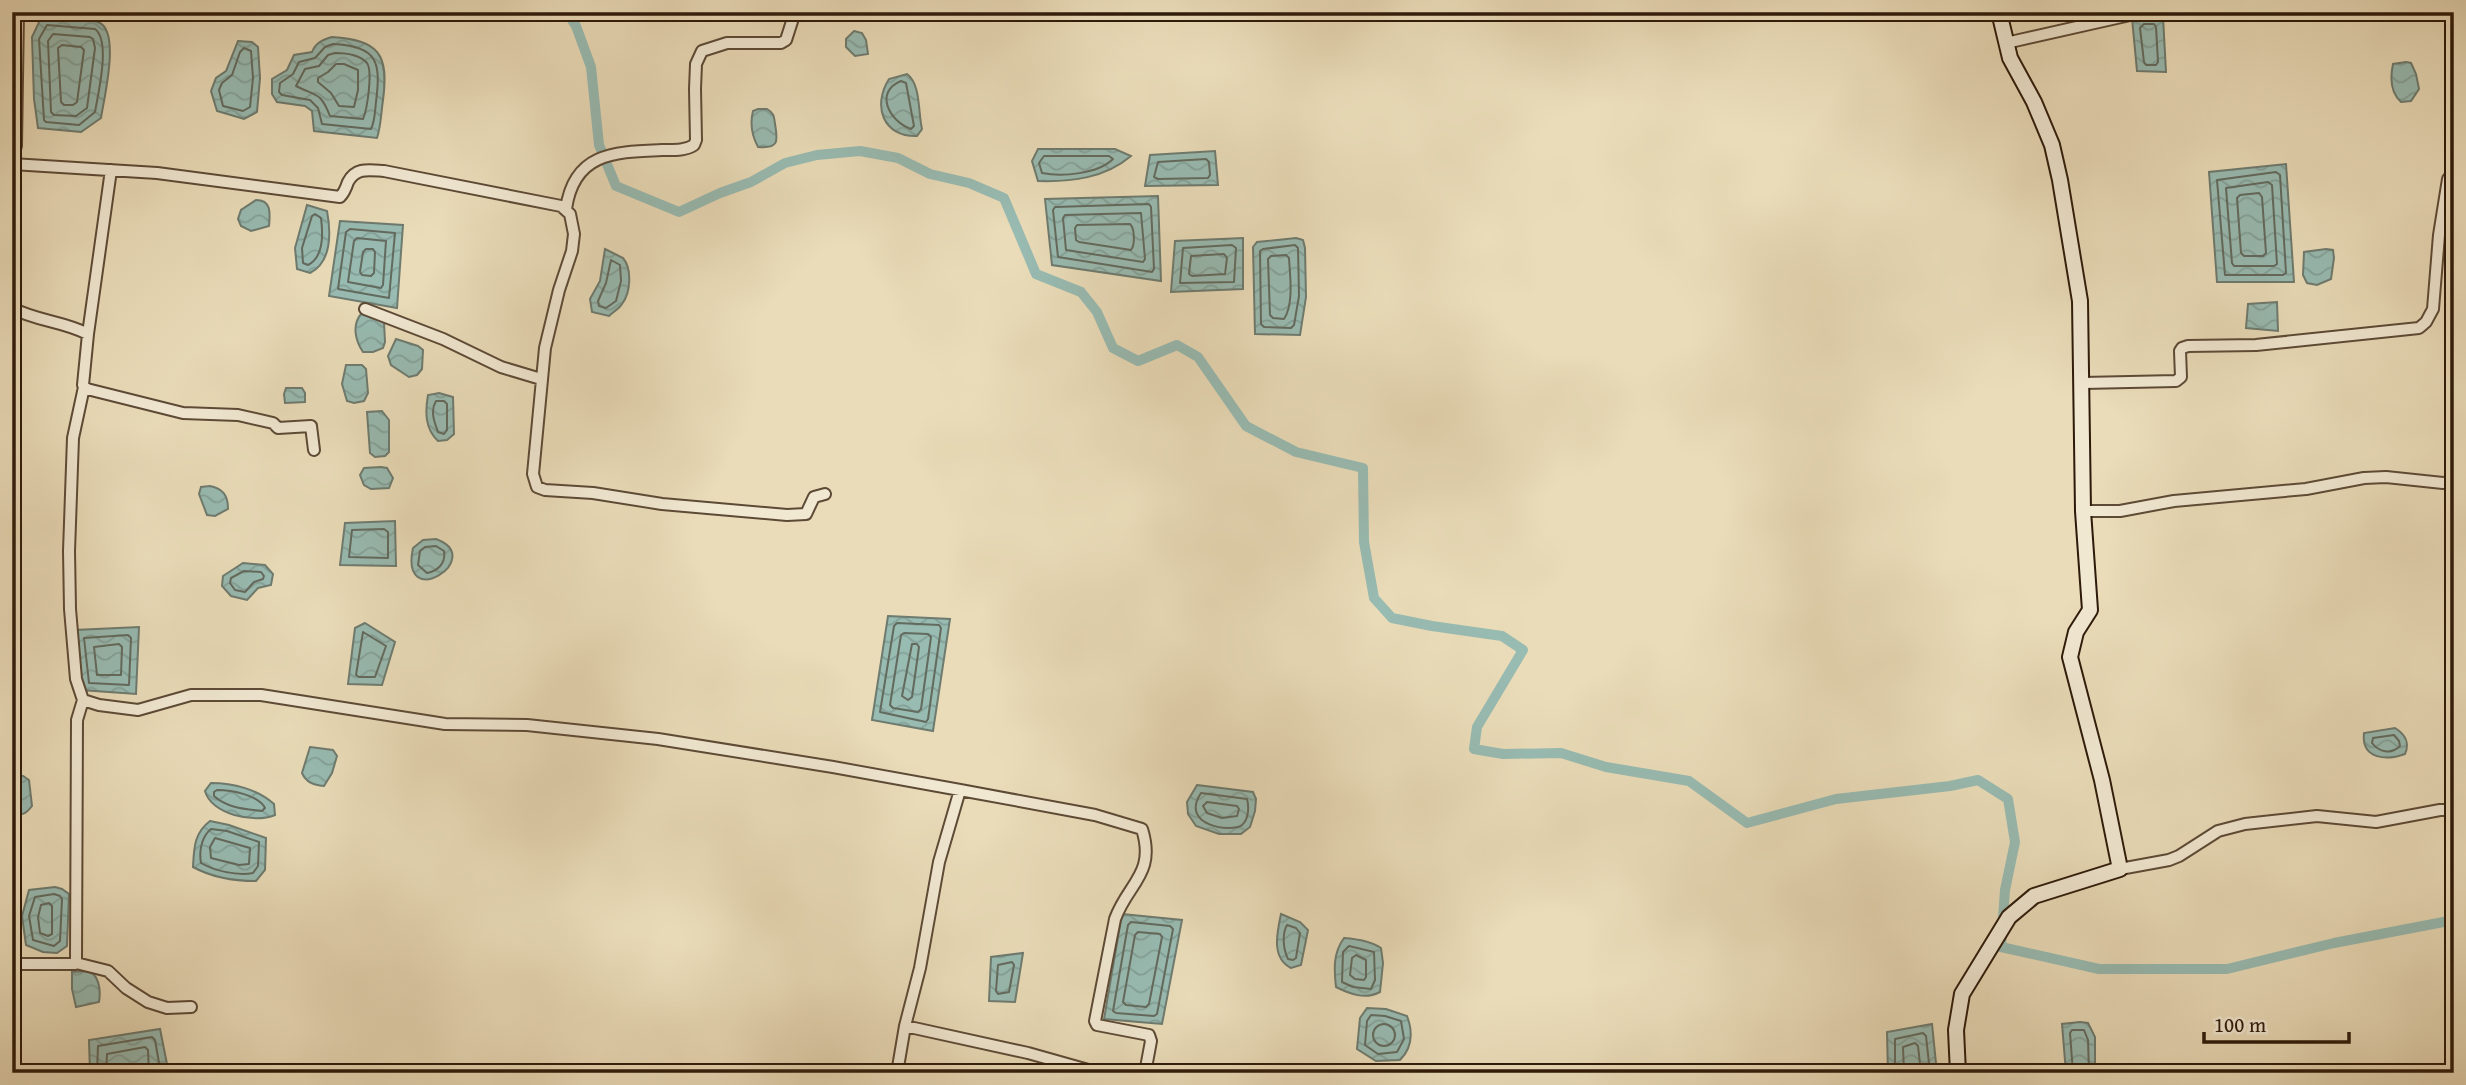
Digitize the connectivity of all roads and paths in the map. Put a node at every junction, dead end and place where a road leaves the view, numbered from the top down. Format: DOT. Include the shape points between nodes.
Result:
graph roads {
  1 [pos="18,12"];
  2 [pos="795,12"];
  3 [pos="1999,12"];
  4 [pos="2159,12"];
  5 [pos="2006,43"];
  6 [pos="12,154"];
  7 [pos="12,164"];
  8 [pos="111,170"];
  9 [pos="2454,174"];
  10 [pos="566,209"];
  11 [pos="12,309"];
  12 [pos="365,309"];
  13 [pos="88,334"];
  14 [pos="541,379"];
  15 [pos="2083,383"];
  16 [pos="84,387"];
  17 [pos="314,450"];
  18 [pos="2454,482"];
  19 [pos="825,494"];
  20 [pos="2083,511"];
  21 [pos="83,700"];
  22 [pos="960,790"];
  23 [pos="2454,810"];
  24 [pos="2120,869"];
  25 [pos="76,963"];
  26 [pos="12,964"];
  27 [pos="191,1007"];
  28 [pos="905,1026"];
  29 [pos="897,1073"];
  30 [pos="1099,1073"];
  31 [pos="1145,1073"];
  32 [pos="1958,1073"];
  1 -- 6 [label="street" via="16,146"];
  2 -- 10 [label="street" via="782,43 727,43 702,51 696,64 694,145 608,155 592,162 571,186"];
  3 -- 5 [label="street"];
  4 -- 5 [label="street"];
  5 -- 15 [label="street" via="2052,145 2060,180 2080,301"];
  7 -- 8 [label="street"];
  8 -- 10 [label="street" via="340,197 358,170 384,171"];
  8 -- 13 [label="street"];
  9 -- 15 [label="street" via="2448,179 2439,236 2433,309 2419,328 2256,345 2188,346 2180,351 2176,382"];
  10 -- 14 [label="street" via="574,234 572,251 549,328"];
  11 -- 13 [label="street"];
  12 -- 14 [label="street" via="501,367"];
  13 -- 16 [label="street"];
  14 -- 19 [label="street" via="533,474 537,487 662,505 787,514 806,514 814,497"];
  15 -- 20 [label="street"];
  16 -- 17 [label="street" via="183,413 238,415 278,428 312,426"];
  16 -- 21 [label="street" via="73,438 69,539 76,679"];
  18 -- 20 [label="street" via="2364,478 2120,511"];
  20 -- 24 [label="street" via="2090,610 2076,632 2070,657"];
  21 -- 22 [label="street" via="138,710 191,695 261,695 445,724 527,725 659,739"];
  21 -- 25 [label="street" via="77,720"];
  22 -- 28 [label="street" via="939,862"];
  22 -- 31 [label="street" via="1142,829 1147,857 1138,883 1115,919 1095,1021 1149,1035"];
  23 -- 24 [label="street" via="2376,822 2317,816 2245,824 2218,831 2169,860"];
  24 -- 32 [label="street" via="2040,894 2009,917 1962,994 1956,1030"];
  25 -- 26 [label="street"];
  25 -- 27 [label="street" via="108,971 148,1002 167,1008"];
  28 -- 29 [label="street"];
  28 -- 30 [label="street"];
}
